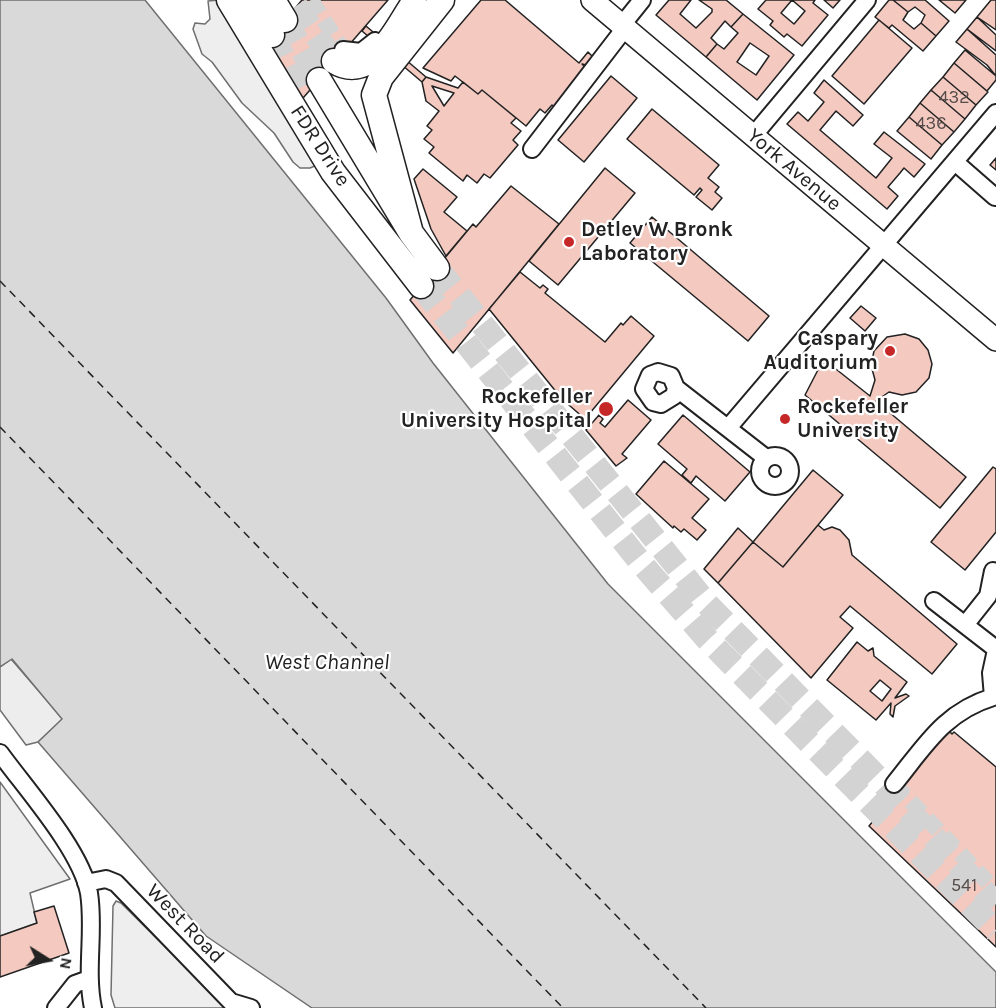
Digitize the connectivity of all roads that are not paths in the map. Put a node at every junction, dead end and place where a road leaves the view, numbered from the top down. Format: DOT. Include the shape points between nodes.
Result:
graph roads {
  1 [pos="229,0"];
  2 [pos="254,0"];
  3 [pos="442,0"];
  4 [pos="592,0"];
  5 [pos="642,0"];
  6 [pos="867,0"];
  7 [pos="415,1"];
  8 [pos="284,12"];
  9 [pos="623,27"];
  10 [pos="325,72"];
  11 [pos="996,113"];
  12 [pos="753,136"];
  13 [pos="532,149"];
  14 [pos="955,162"];
  15 [pos="995,197"];
  16 [pos="365,212"];
  17 [pos="411,234"];
  18 [pos="885,246"];
  19 [pos="996,340"];
  20 [pos="676,388"];
  21 [pos="728,428"];
  22 [pos="766,458"];
  23 [pos="993,572"];
  24 [pos="934,601"];
  25 [pos="965,625"];
  26 [pos="996,650"];
  27 [pos="0,753"];
  28 [pos="894,784"];
  29 [pos="86,883"];
  30 [pos="89,979"];
  31 [pos="56,1008"];
  32 [pos="93,1008"];
  33 [pos="250,1008"];
  1 -- 16 [label="highway, FDR Drive" via="333,172"];
  2 -- 8 [label="highway"];
  3 -- 17 [label="highway" via="381,77 374,95"];
  4 -- 9 [label="main road, York Avenue"];
  5 -- 9 [label="street"];
  6 -- 12 [label="street"];
  7 -- 10 [label="highway" via="368,64"];
  9 -- 12 [label="main road, York Avenue"];
  9 -- 13 [label="street"];
  10 -- 16 [label="highway" via="343,165"];
  10 -- 17 [label="highway, FDR Drive"];
  11 -- 14 [label="street"];
  12 -- 18 [label="main road, York Avenue"];
  14 -- 15 [label="street"];
  14 -- 18 [label="street"];
  16 -- 17 [label="highway, FDR Drive" via="429,277"];
  18 -- 19 [label="main road, York Avenue"];
  18 -- 21 [label="street"];
  20 -- 21 [label="street"];
  21 -- 22 [label="street"];
  23 -- 25 [label="street" via="988,596"];
  24 -- 25 [label="street"];
  25 -- 26 [label="street"];
  26 -- 28 [label="street" via="991,673 993,697 951,717"];
  27 -- 29 [label="street" via="73,854"];
  29 -- 30 [label="street" via="90,902"];
  29 -- 33 [label="street, West Road" via="106,879 116,883 231,1002"];
  30 -- 31 [label="street" via="75,984"];
  30 -- 32 [label="street"];
}
